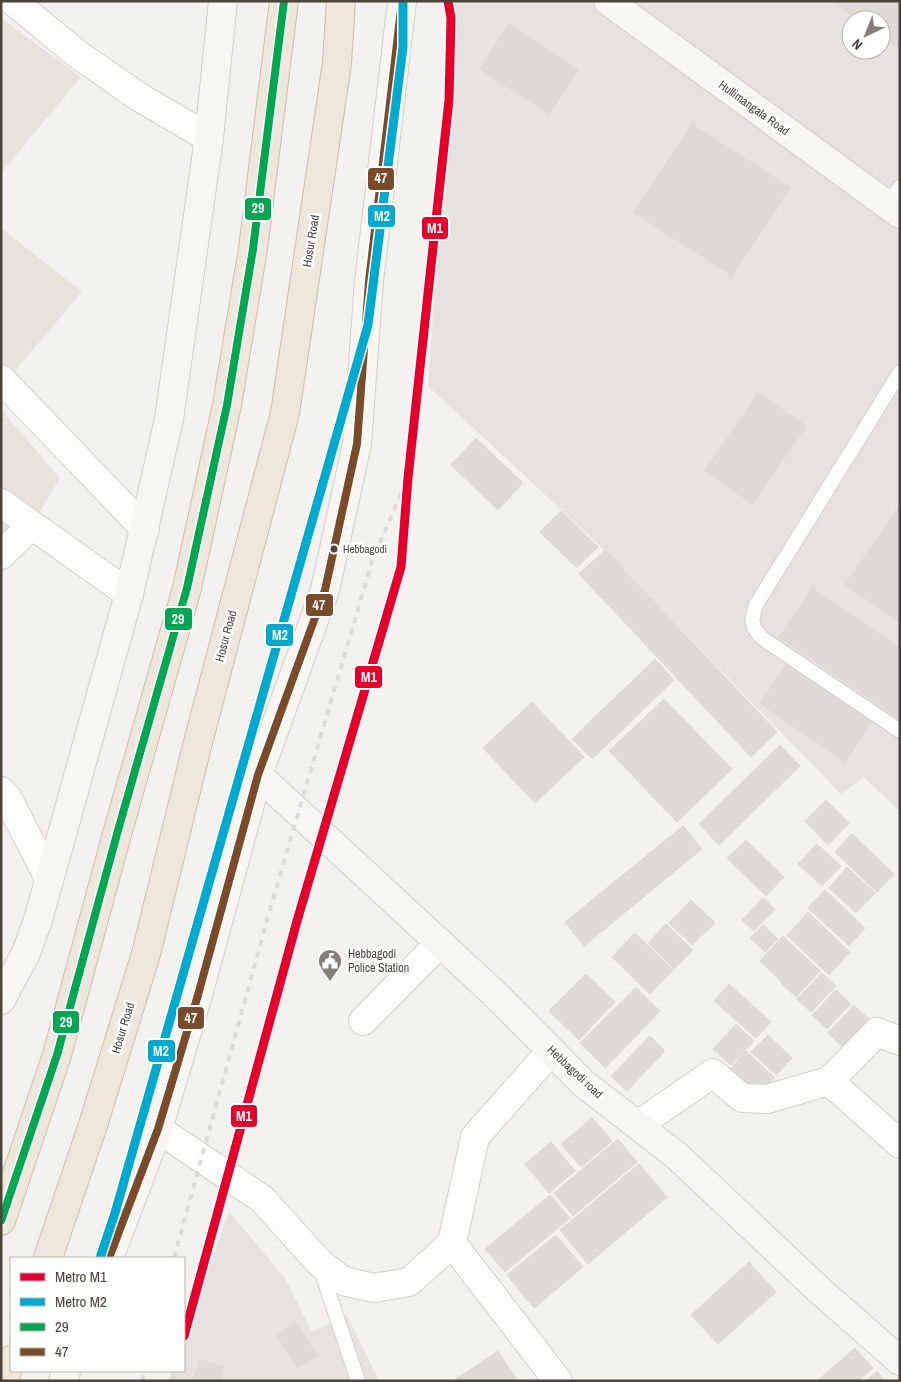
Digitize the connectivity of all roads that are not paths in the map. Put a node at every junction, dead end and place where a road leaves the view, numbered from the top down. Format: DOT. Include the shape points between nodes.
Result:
graph roads {
  1 [pos="13,1"];
  2 [pos="223,1"];
  3 [pos="284,1"];
  4 [pos="342,1"];
  5 [pos="402,1"];
  6 [pos="608,1"];
  7 [pos="209,138"];
  8 [pos="896,202"];
  9 [pos="898,379"];
  10 [pos="1,380"];
  11 [pos="1,503"];
  12 [pos="32,525"];
  13 [pos="145,529"];
  14 [pos="1,555"];
  15 [pos="128,594"];
  16 [pos="900,731"];
  17 [pos="258,775"];
  18 [pos="1,791"];
  19 [pos="49,878"];
  20 [pos="440,943"];
  21 [pos="1,1000"];
  22 [pos="363,1021"];
  23 [pos="900,1041"];
  24 [pos="552,1051"];
  25 [pos="830,1081"];
  26 [pos="638,1125"];
  27 [pos="158,1129"];
  28 [pos="900,1144"];
  29 [pos="1,1221"];
  30 [pos="452,1243"];
  31 [pos="48,1257"];
  32 [pos="109,1257"];
  33 [pos="319,1262"];
  34 [pos="900,1361"];
  35 [pos="10,1363"];
  36 [pos="4,1381"];
  37 [pos="358,1381"];
  38 [pos="558,1381"];
  1 -- 7 [label="street" via="76,53 139,97"];
  2 -- 7 [label="street"];
  3 -- 29 [label="highway" via="253,249 227,405 188,588 57,1054"];
  4 -- 31 [label="highway, Hosur Road" via="336,73 285,413 146,954"];
  5 -- 17 [label="street" via="369,281 357,444 325,590"];
  6 -- 8 [label="street, Hullimangala Road"];
  7 -- 13 [label="street" via="169,419"];
  9 -- 16 [label="lane" via="756,605 752,619 762,638"];
  10 -- 13 [label="street"];
  11 -- 12 [label="street"];
  12 -- 14 [label="street"];
  12 -- 15 [label="street"];
  13 -- 15 [label="street"];
  15 -- 19 [label="street"];
  17 -- 20 [label="street, Hebbagodi road"];
  17 -- 27 [label="street"];
  18 -- 19 [label="street"];
  19 -- 21 [label="street" via="26,952"];
  20 -- 22 [label="street"];
  20 -- 24 [label="street, Hebbagodi road"];
  23 -- 25 [label="street" via="877,1032"];
  24 -- 26 [label="street, Hebbagodi road" via="583,1083"];
  24 -- 30 [label="street" via="475,1137"];
  25 -- 26 [label="street" via="767,1099 742,1098 713,1073"];
  25 -- 28 [label="street"];
  26 -- 34 [label="street, Hebbagodi road" via="678,1156 818,1289"];
  27 -- 32 [label="street"];
  27 -- 33 [label="street" via="262,1199"];
  30 -- 33 [label="street" via="408,1282 374,1288 344,1281"];
  30 -- 38 [label="street"];
  33 -- 37 [label="lane"];
  35 -- 36 [label="highway"];
}
